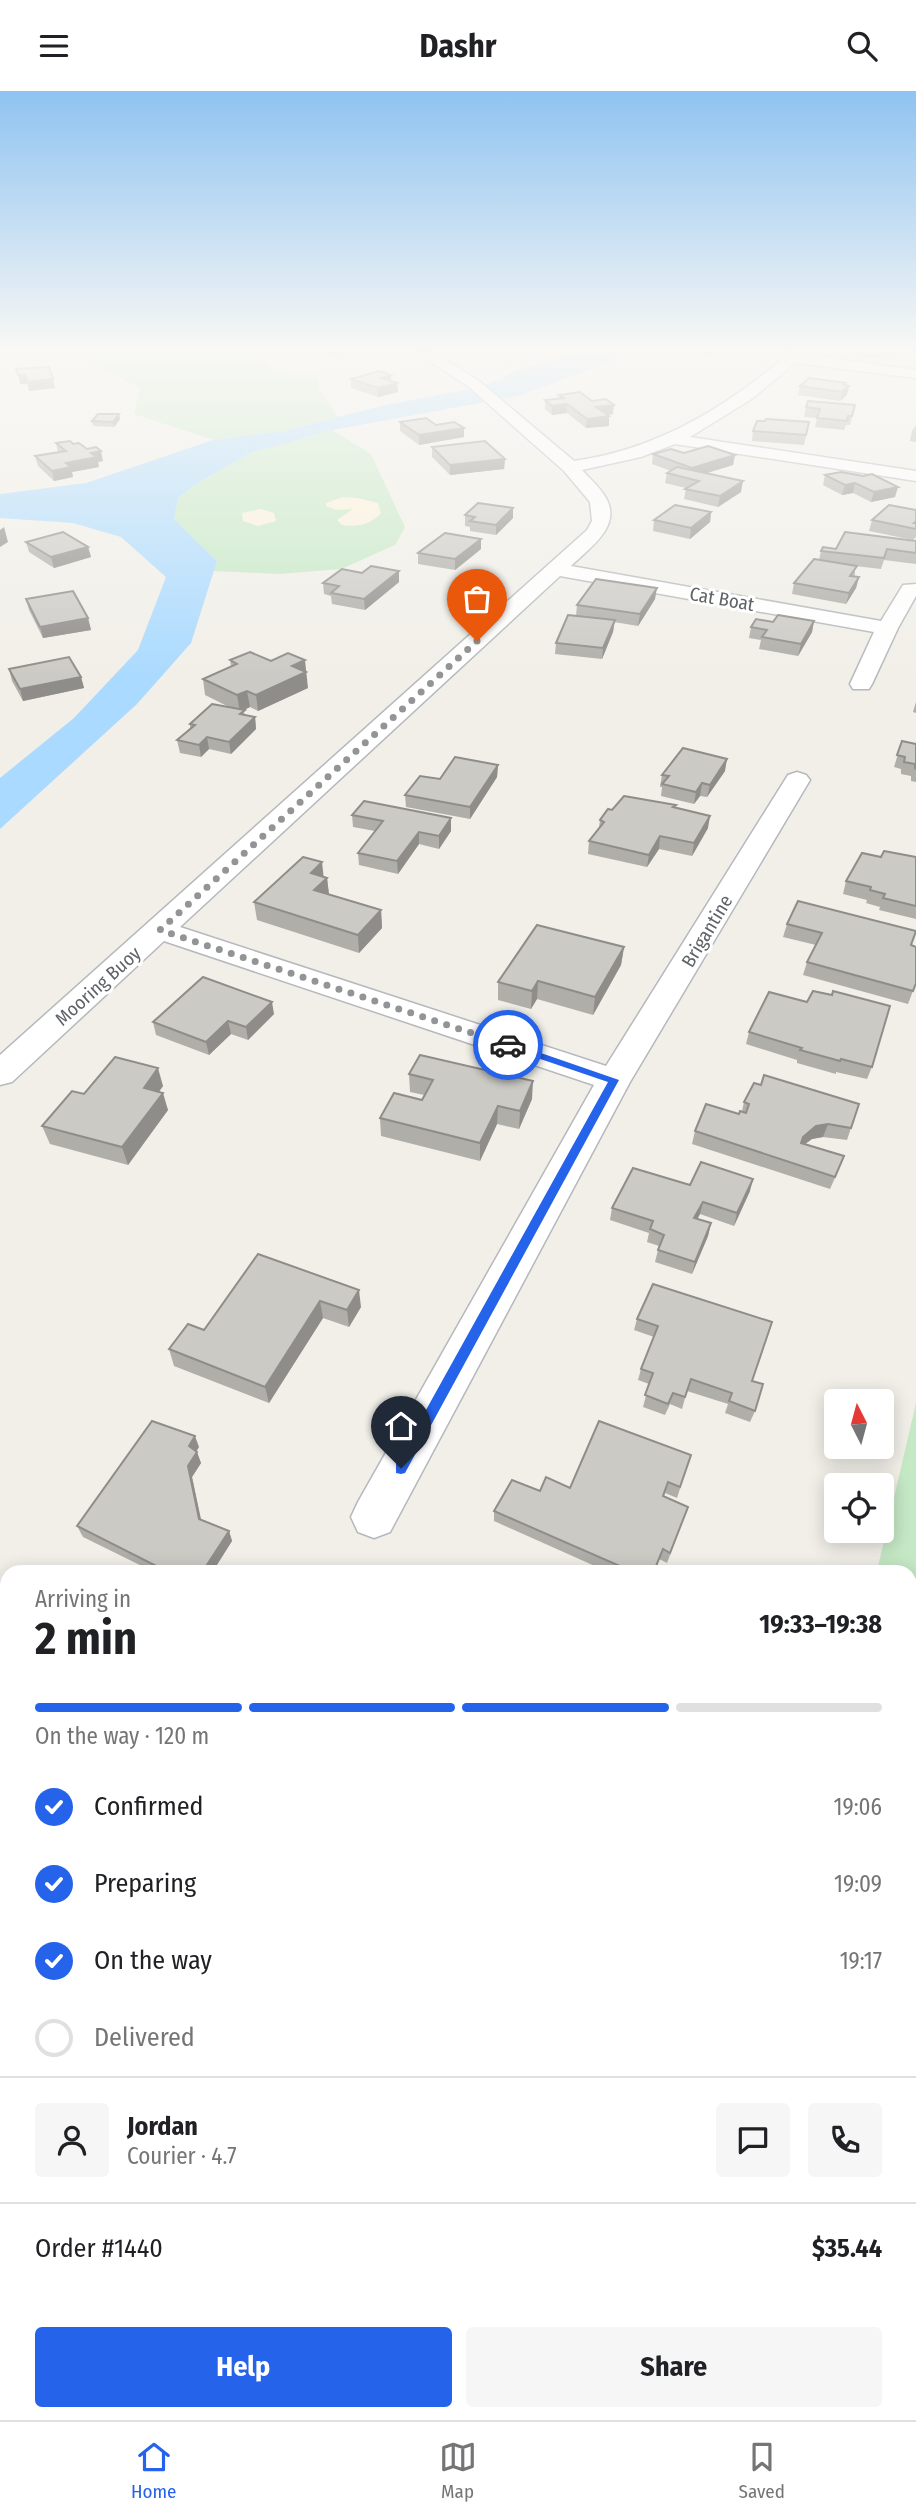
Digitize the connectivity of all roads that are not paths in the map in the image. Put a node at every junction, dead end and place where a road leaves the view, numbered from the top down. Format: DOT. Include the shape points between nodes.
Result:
graph roads {
  1 [pos="563,461"];
  2 [pos="609,461"];
  3 [pos="815,461"];
  4 [pos="570,467"];
  5 [pos="916,476"];
  6 [pos="556,569"];
  7 [pos="910,589"];
  8 [pos="887,628"];
  9 [pos="860,684"];
  10 [pos="797,780"];
  11 [pos="160,930"];
  12 [pos="0,1074"];
  13 [pos="614,1080"];
  14 [pos="374,1517"];
  1 -- 4 [label="street, Mooring Buoy"];
  2 -- 4 [label="street"];
  3 -- 5 [label="street"];
  4 -- 6 [label="street, Mooring Buoy" via="599,502 601,521 586,544"];
  6 -- 8 [label="street, Cat Boat"];
  6 -- 11 [label="street, Mooring Buoy"];
  7 -- 8 [label="street"];
  8 -- 9 [label="street"];
  10 -- 13 [label="street, Brigantine"];
  11 -- 12 [label="street, Mooring Buoy"];
  11 -- 13 [label="street"];
  13 -- 14 [label="street, Brigantine"];
}
